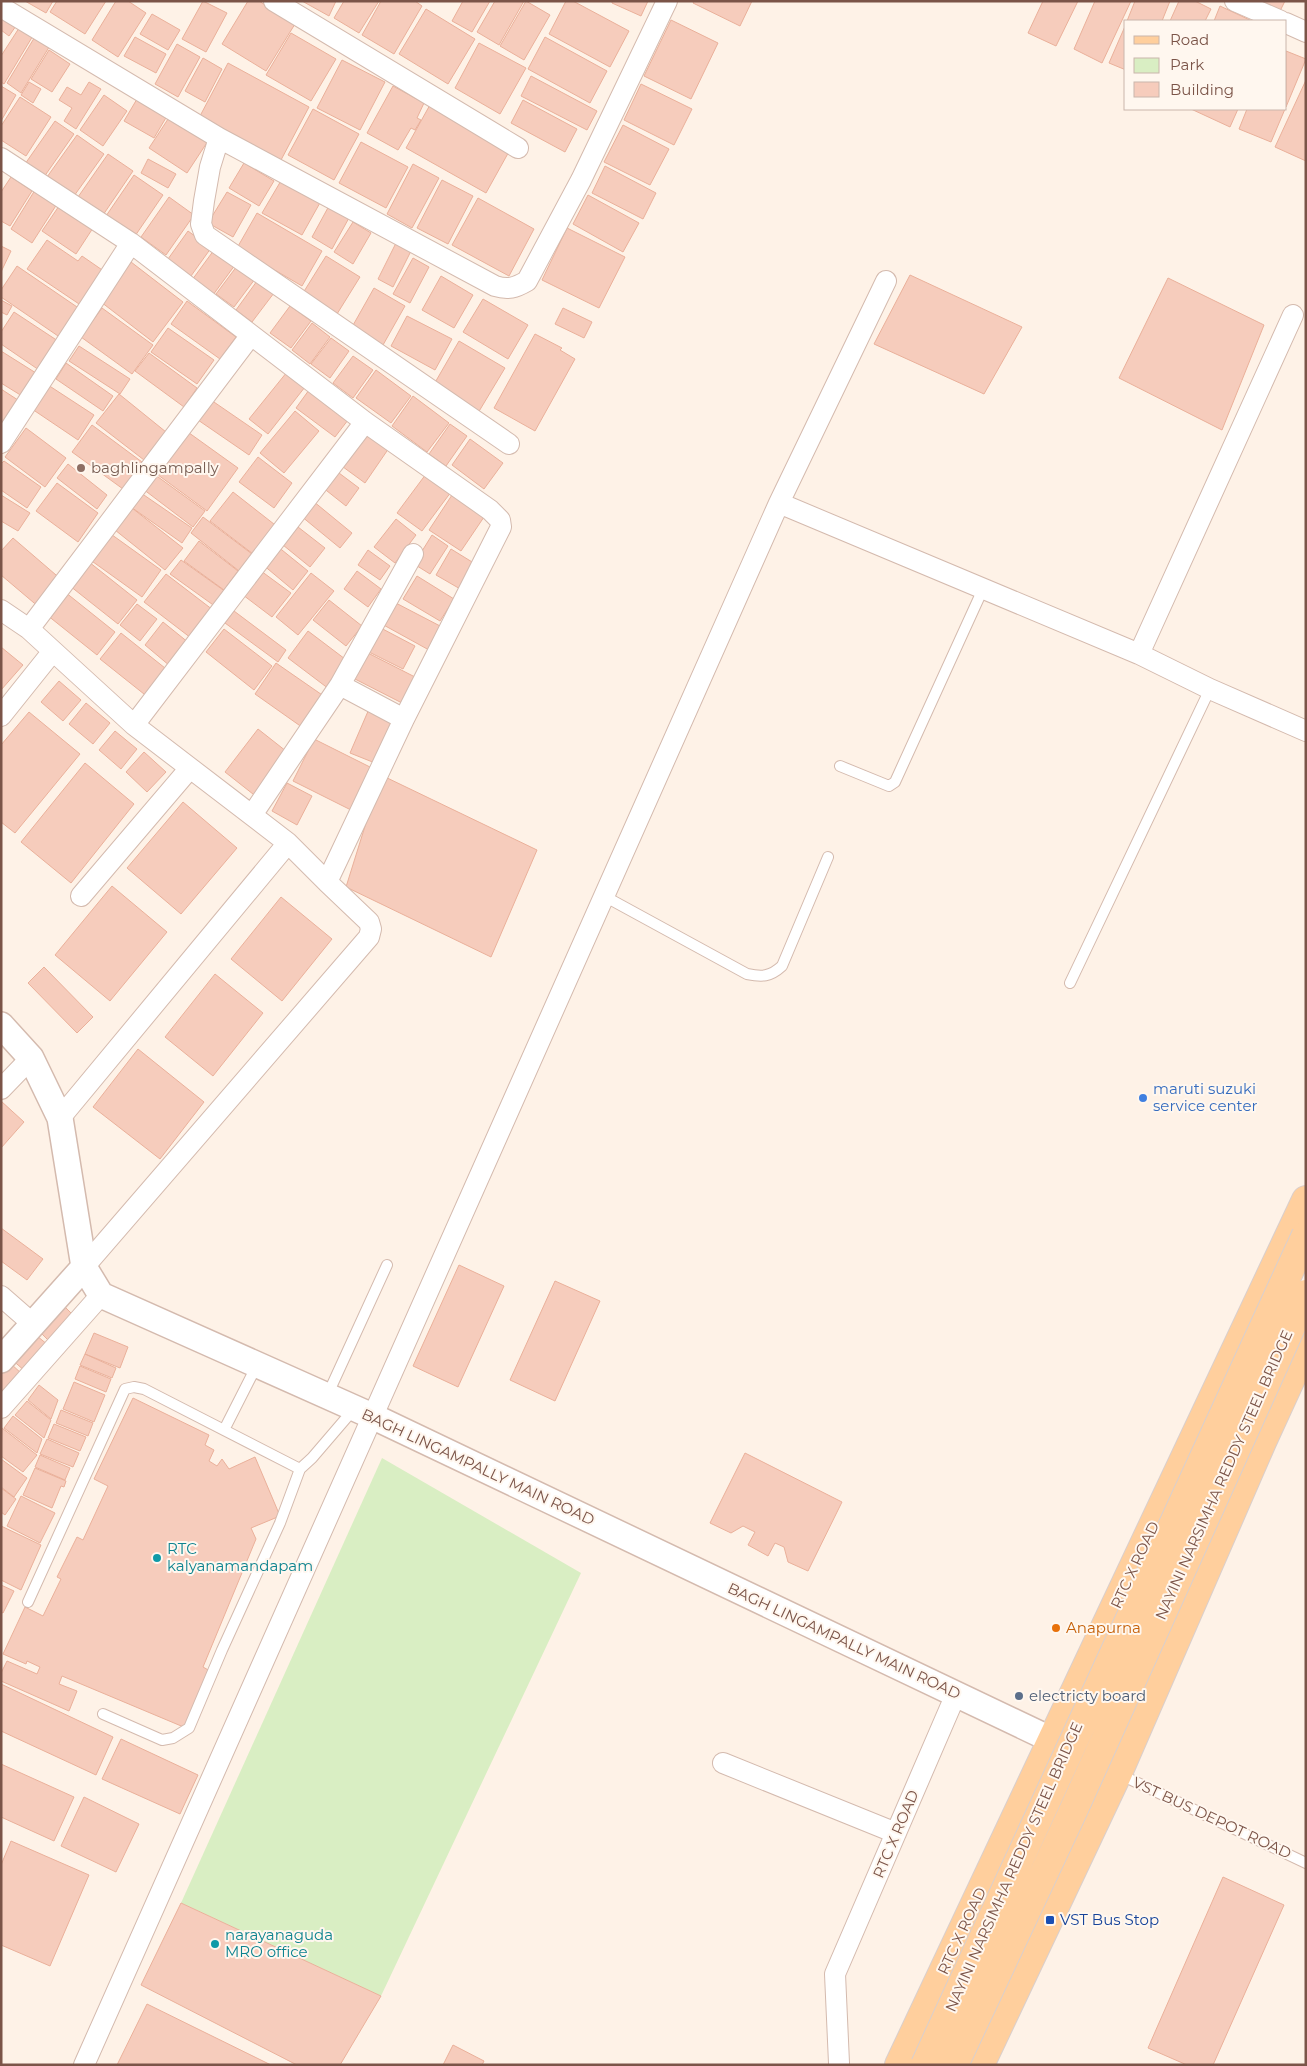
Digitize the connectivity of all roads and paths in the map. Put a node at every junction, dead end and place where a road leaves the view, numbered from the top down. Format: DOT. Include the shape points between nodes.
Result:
graph roads {
  1 [pos="274,1"];
  2 [pos="667,1"];
  3 [pos="1235,1"];
  4 [pos="1,6"];
  5 [pos="1279,20"];
  6 [pos="1287,23"];
  7 [pos="1306,32"];
  8 [pos="219,138"];
  9 [pos="518,148"];
  10 [pos="1,158"];
  11 [pos="130,243"];
  12 [pos="886,281"];
  13 [pos="1293,315"];
  14 [pos="250,335"];
  15 [pos="365,422"];
  16 [pos="1,443"];
  17 [pos="509,444"];
  18 [pos="779,503"];
  19 [pos="414,554"];
  20 [pos="983,588"];
  21 [pos="1,610"];
  22 [pos="29,629"];
  23 [pos="52,651"];
  24 [pos="1139,654"];
  25 [pos="340,685"];
  26 [pos="1210,689"];
  27 [pos="1,716"];
  28 [pos="404,719"];
  29 [pos="134,725"];
  30 [pos="1306,731"];
  31 [pos="840,766"];
  32 [pos="190,768"];
  33 [pos="252,815"];
  34 [pos="288,843"];
  35 [pos="828,857"];
  36 [pos="327,882"];
  37 [pos="81,896"];
  38 [pos="604,896"];
  39 [pos="1070,982"];
  40 [pos="1,1025"];
  41 [pos="31,1058"];
  42 [pos="1,1089"];
  43 [pos="60,1118"];
  44 [pos="1306,1200"];
  45 [pos="1306,1234"];
  46 [pos="387,1265"];
  47 [pos="84,1267"];
  48 [pos="1306,1294"];
  49 [pos="101,1295"];
  50 [pos="1,1296"];
  51 [pos="33,1324"];
  52 [pos="1306,1346"];
  53 [pos="1,1360"];
  54 [pos="257,1365"];
  55 [pos="327,1396"];
  56 [pos="1,1408"];
  57 [pos="363,1412"];
  58 [pos="224,1430"];
  59 [pos="300,1469"];
  60 [pos="28,1602"];
  61 [pos="956,1694"];
  62 [pos="103,1714"];
  63 [pos="1053,1740"];
  64 [pos="723,1763"];
  65 [pos="1118,1773"];
  66 [pos="896,1833"];
  67 [pos="1306,1863"];
  68 [pos="839,2063"];
  69 [pos="84,2065"];
  70 [pos="899,2065"];
  71 [pos="925,2065"];
  72 [pos="954,2065"];
  73 [pos="980,2065"];
  1 -- 9 [label="street"];
  2 -- 8 [label="street" via="581,180 526,281 518,286 507,289 495,286"];
  3 -- 5 [label="street"];
  4 -- 8 [label="street"];
  6 -- 7 [label="street"];
  8 -- 17 [label="street" via="203,209 201,224 205,235"];
  10 -- 11 [label="street"];
  11 -- 14 [label="street"];
  11 -- 16 [label="street"];
  12 -- 18 [label="street"];
  13 -- 24 [label="street"];
  14 -- 15 [label="street"];
  14 -- 22 [label="street"];
  15 -- 28 [label="street" via="490,510 500,520 501,527"];
  15 -- 29 [label="street"];
  18 -- 20 [label="street"];
  18 -- 38 [label="street"];
  19 -- 25 [label="street"];
  20 -- 24 [label="street"];
  20 -- 31 [label="lane" via="896,782 889,786"];
  21 -- 22 [label="street"];
  22 -- 23 [label="street"];
  23 -- 27 [label="street"];
  23 -- 29 [label="street"];
  24 -- 26 [label="street"];
  25 -- 28 [label="street"];
  25 -- 33 [label="street"];
  26 -- 30 [label="street"];
  26 -- 39 [label="lane"];
  28 -- 36 [label="street"];
  29 -- 32 [label="street"];
  32 -- 33 [label="street"];
  32 -- 37 [label="street"];
  33 -- 34 [label="street"];
  34 -- 36 [label="street"];
  34 -- 43 [label="street"];
  35 -- 38 [label="lane" via="782,966 774,974 762,977 747,974"];
  36 -- 47 [label="street" via="369,922 369,937"];
  38 -- 57 [label="street"];
  40 -- 41 [label="street"];
  41 -- 42 [label="street"];
  41 -- 43 [label="street"];
  43 -- 47 [label="street"];
  44 -- 63 [label="main road, RTC X ROAD"];
  45 -- 71 [label="main road, NAYINI NARSIMHA REDDY STEEL BRIDGE, bridge"];
  46 -- 55 [label="lane"];
  47 -- 49 [label="street"];
  47 -- 51 [label="street"];
  48 -- 72 [label="main road, NAYINI NARSIMHA REDDY STEEL BRIDGE, bridge" via="1078,1800"];
  49 -- 54 [label="street, BAGH LINGAMPALLY MAIN ROAD"];
  49 -- 56 [label="street"];
  50 -- 51 [label="street"];
  51 -- 53 [label="street"];
  52 -- 65 [label="main road"];
  54 -- 55 [label="street, BAGH LINGAMPALLY MAIN ROAD"];
  54 -- 58 [label="lane"];
  55 -- 57 [label="street, BAGH LINGAMPALLY MAIN ROAD"];
  57 -- 59 [label="lane"];
  57 -- 61 [label="street, BAGH LINGAMPALLY MAIN ROAD"];
  57 -- 69 [label="street"];
  58 -- 59 [label="lane"];
  58 -- 60 [label="lane" via="144,1389 125,1389"];
  59 -- 62 [label="lane" via="280,1523 190,1728 162,1740"];
  61 -- 63 [label="street, BAGH LINGAMPALLY MAIN ROAD"];
  61 -- 66 [label="street, RTC X ROAD"];
  63 -- 65 [label="street, BAGH LINGAMPALLY MAIN ROAD"];
  63 -- 70 [label="main road, RTC X ROAD"];
  64 -- 66 [label="street"];
  65 -- 67 [label="lane, VST BUS DEPOT ROAD"];
  65 -- 73 [label="main road"];
  66 -- 68 [label="street, RTC X ROAD" via="835,1974"];
}
